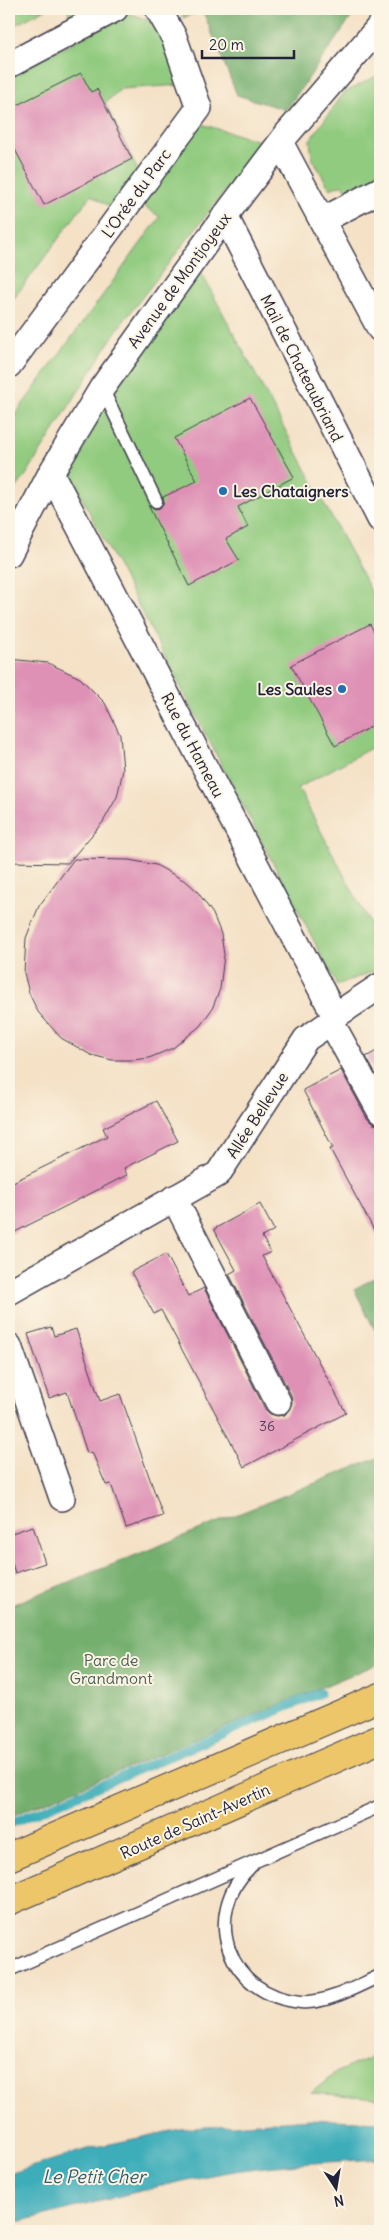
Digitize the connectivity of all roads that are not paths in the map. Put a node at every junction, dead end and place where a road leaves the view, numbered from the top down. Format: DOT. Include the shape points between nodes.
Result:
graph roads {
  1 [pos="116,9"];
  2 [pos="158,9"];
  3 [pos="376,38"];
  4 [pos="9,65"];
  5 [pos="281,144"];
  6 [pos="380,190"];
  7 [pos="225,216"];
  8 [pos="323,220"];
  9 [pos="380,329"];
  10 [pos="9,366"];
  11 [pos="102,388"];
  12 [pos="51,473"];
  13 [pos="156,501"];
  14 [pos="380,519"];
  15 [pos="9,554"];
  16 [pos="380,986"];
  17 [pos="333,1019"];
  18 [pos="380,1111"];
  19 [pos="174,1198"];
  20 [pos="9,1292"];
  21 [pos="9,1346"];
  22 [pos="278,1402"];
  23 [pos="62,1498"];
  24 [pos="380,1697"];
  25 [pos="380,1740"];
  26 [pos="380,1806"];
  27 [pos="281,1848"];
  28 [pos="9,1857"];
  29 [pos="9,1902"];
  30 [pos="9,1970"];
  31 [pos="380,1976"];
  1 -- 4 [label="street"];
  2 -- 10 [label="street, L'Orée du Parc" via="174,37 199,108"];
  3 -- 5 [label="street, Avenue de Montjoyeux"];
  5 -- 7 [label="street, Avenue de Montjoyeux"];
  5 -- 8 [label="street"];
  6 -- 8 [label="street"];
  7 -- 11 [label="street, Avenue de Montjoyeux"];
  7 -- 14 [label="street, Mail de Chateaubriand"];
  8 -- 9 [label="street"];
  11 -- 12 [label="street, Avenue de Montjoyeux"];
  11 -- 13 [label="lane"];
  12 -- 15 [label="street, Avenue de Montjoyeux"];
  12 -- 17 [label="street, Rue du Hameau"];
  16 -- 17 [label="street, Allée Bellevue"];
  17 -- 18 [label="street"];
  17 -- 19 [label="street, Allée Bellevue" via="306,1039 218,1174"];
  19 -- 20 [label="street, Allée Bellevue"];
  19 -- 22 [label="street"];
  21 -- 23 [label="street"];
  24 -- 28 [label="main road"];
  25 -- 29 [label="main road, Route de Saint-Avertin"];
  26 -- 27 [label="lane"];
  27 -- 30 [label="lane"];
  27 -- 31 [label="lane" via="252,1865 240,1877 228,1898 224,1922 227,1947 238,1969 256,1987 278,1998 302,2002 326,1998"];
}
